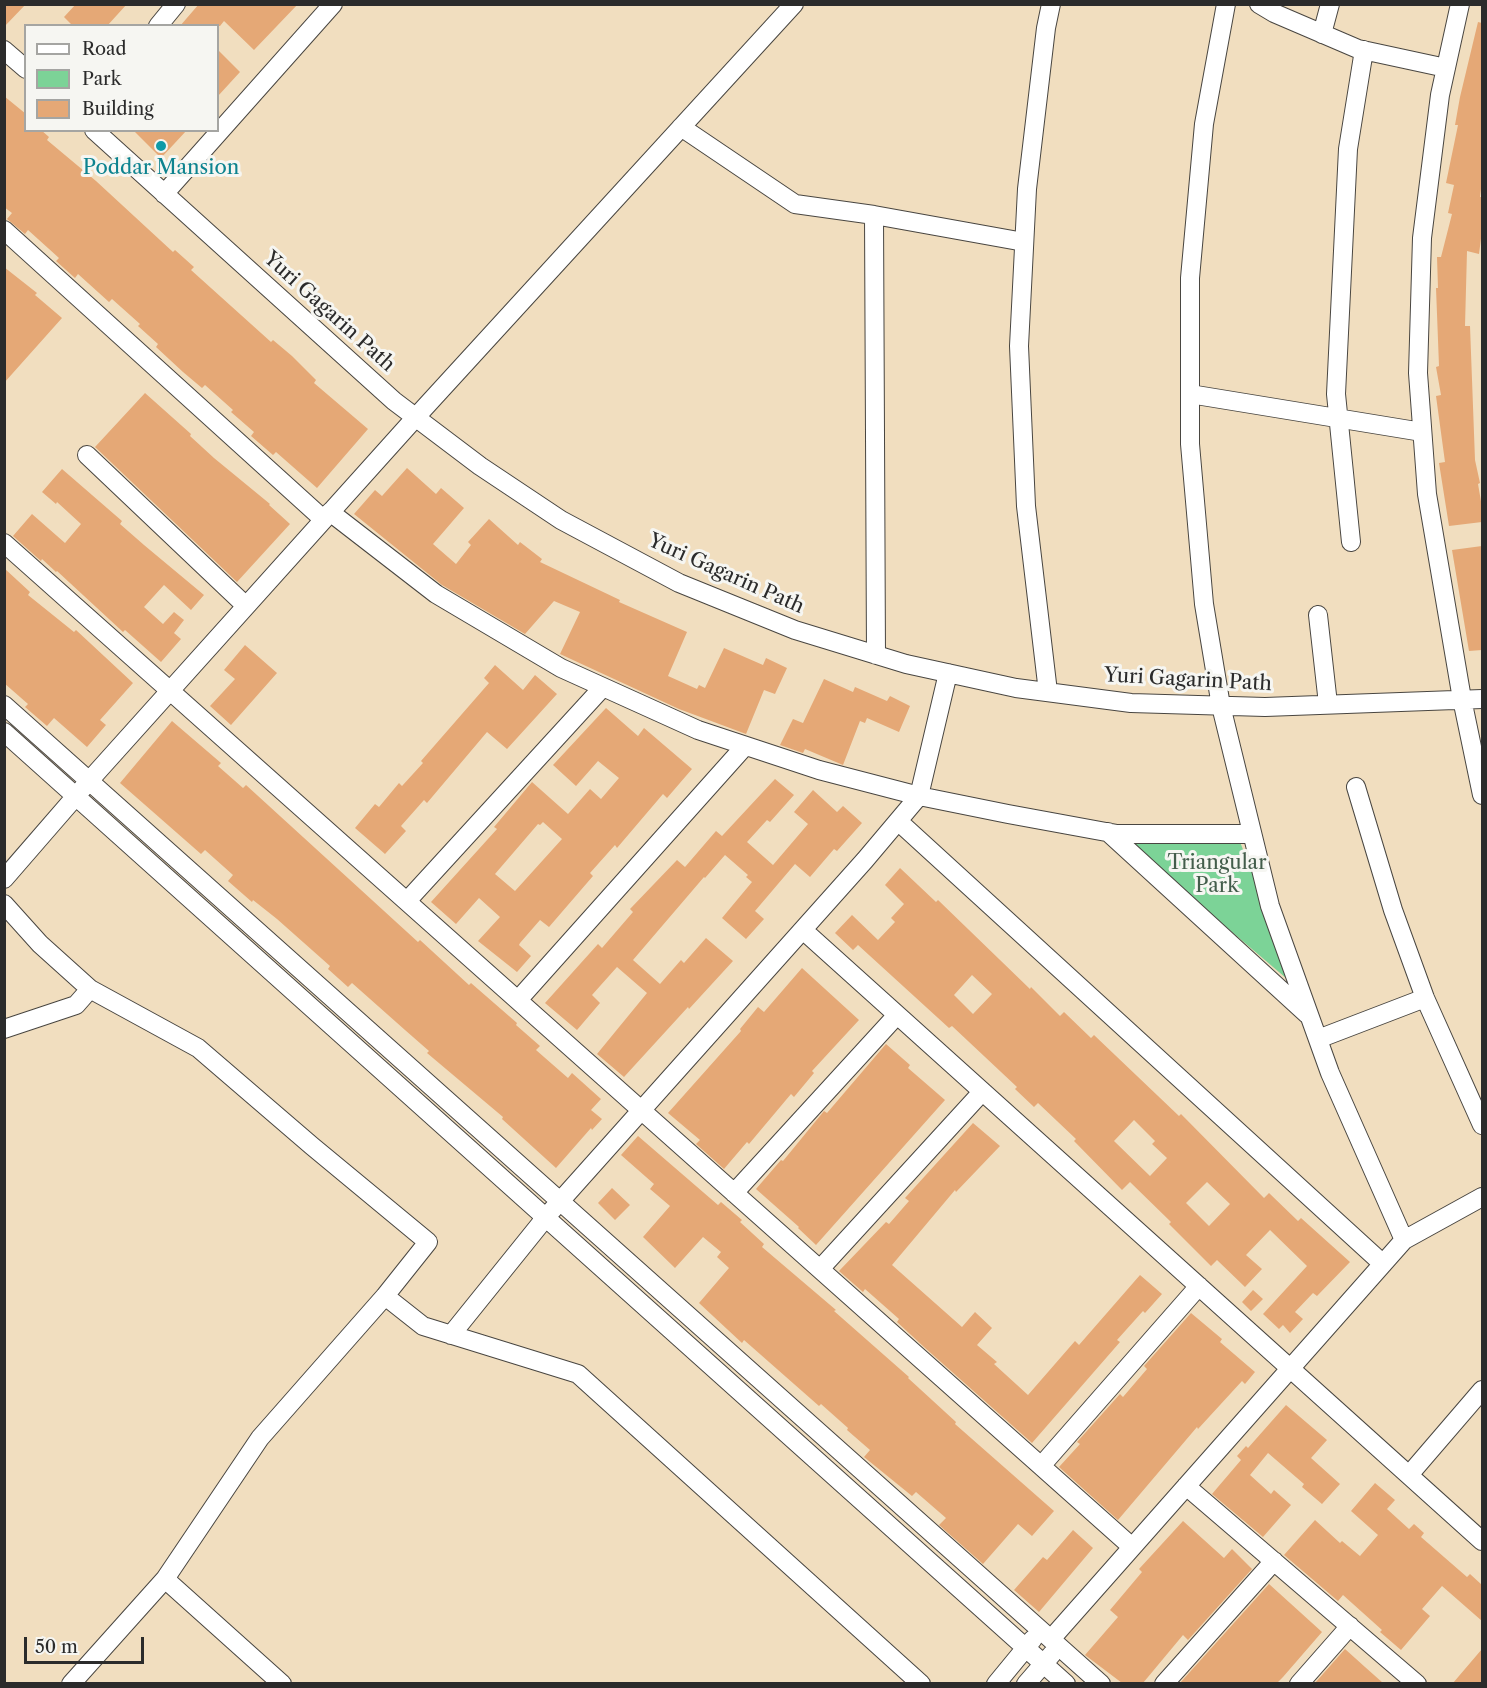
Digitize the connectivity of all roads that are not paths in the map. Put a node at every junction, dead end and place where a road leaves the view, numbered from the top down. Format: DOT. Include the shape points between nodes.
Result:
graph roads {
  1 [pos="176,4"];
  2 [pos="333,4"];
  3 [pos="794,4"];
  4 [pos="1051,4"];
  5 [pos="1226,4"];
  6 [pos="1259,4"];
  7 [pos="1330,4"];
  8 [pos="1460,4"];
  9 [pos="160,24"];
  10 [pos="1322,34"];
  11 [pos="4,50"];
  12 [pos="1364,50"];
  13 [pos="24,67"];
  14 [pos="1446,68"];
  15 [pos="681,128"];
  16 [pos="96,132"];
  17 [pos="164,194"];
  18 [pos="873,215"];
  19 [pos="4,230"];
  20 [pos="1024,242"];
  21 [pos="1190,394"];
  22 [pos="416,417"];
  23 [pos="1339,418"];
  24 [pos="1422,432"];
  25 [pos="87,455"];
  26 [pos="327,516"];
  27 [pos="1351,542"];
  28 [pos="4,543"];
  29 [pos="246,606"];
  30 [pos="1318,615"];
  31 [pos="876,655"];
  32 [pos="948,673"];
  33 [pos="603,687"];
  34 [pos="170,690"];
  35 [pos="1048,692"];
  36 [pos="1462,699"];
  37 [pos="1482,699"];
  38 [pos="1328,704"];
  39 [pos="4,705"];
  40 [pos="1221,706"];
  41 [pos="4,732"];
  42 [pos="745,746"];
  43 [pos="89,781"];
  44 [pos="1356,787"];
  45 [pos="76,795"];
  46 [pos="1482,795"];
  47 [pos="920,796"];
  48 [pos="898,821"];
  49 [pos="1108,832"];
  50 [pos="1252,834"];
  51 [pos="4,879"];
  52 [pos="407,901"];
  53 [pos="4,904"];
  54 [pos="802,930"];
  55 [pos="90,989"];
  56 [pos="1425,998"];
  57 [pos="518,1000"];
  58 [pos="897,1015"];
  59 [pos="1310,1018"];
  60 [pos="4,1029"];
  61 [pos="1318,1039"];
  62 [pos="982,1092"];
  63 [pos="642,1110"];
  64 [pos="1482,1125"];
  65 [pos="734,1193"];
  66 [pos="1482,1197"];
  67 [pos="560,1201"];
  68 [pos="546,1217"];
  69 [pos="1404,1240"];
  70 [pos="1383,1264"];
  71 [pos="820,1269"];
  72 [pos="1199,1286"];
  73 [pos="385,1296"];
  74 [pos="451,1335"];
  75 [pos="1291,1368"];
  76 [pos="1482,1390"];
  77 [pos="1041,1466"];
  78 [pos="1409,1475"];
  79 [pos="1186,1486"];
  80 [pos="1482,1540"];
  81 [pos="1132,1547"];
  82 [pos="1274,1561"];
  83 [pos="165,1579"];
  84 [pos="1350,1626"];
  85 [pos="1050,1638"];
  86 [pos="1026,1647"];
  87 [pos="1044,1663"];
  88 [pos="71,1683"];
  89 [pos="282,1683"];
  90 [pos="921,1683"];
  91 [pos="996,1683"];
  92 [pos="1026,1683"];
  93 [pos="1066,1683"];
  94 [pos="1101,1683"];
  95 [pos="1164,1683"];
  96 [pos="1299,1683"];
  97 [pos="1417,1683"];
  1 -- 9 [label="street"];
  2 -- 17 [label="street"];
  3 -- 15 [label="street"];
  4 -- 20 [label="street"];
  5 -- 21 [label="street" via="1204,124 1190,278"];
  6 -- 10 [label="street"];
  7 -- 10 [label="street"];
  8 -- 14 [label="street"];
  10 -- 12 [label="street"];
  11 -- 13 [label="street"];
  12 -- 14 [label="street"];
  12 -- 23 [label="street" via="1348,149 1336,394"];
  14 -- 24 [label="street" via="1422,238 1418,373"];
  15 -- 18 [label="street" via="795,204"];
  15 -- 22 [label="street"];
  16 -- 17 [label="street, Yuri Gagarin Path"];
  17 -- 22 [label="street, Yuri Gagarin Path"];
  18 -- 20 [label="street"];
  18 -- 31 [label="street"];
  19 -- 26 [label="street"];
  20 -- 35 [label="street" via="1019,346 1026,506"];
  21 -- 23 [label="street"];
  21 -- 40 [label="street" via="1190,444 1204,604"];
  22 -- 26 [label="street"];
  22 -- 31 [label="street, Yuri Gagarin Path" via="561,520 680,584 795,630"];
  23 -- 24 [label="street"];
  23 -- 27 [label="street"];
  24 -- 36 [label="street" via="1427,494"];
  25 -- 29 [label="street"];
  26 -- 29 [label="street"];
  26 -- 33 [label="street" via="436,594 561,668"];
  28 -- 34 [label="street"];
  29 -- 34 [label="street"];
  30 -- 38 [label="street"];
  31 -- 32 [label="street, Yuri Gagarin Path"];
  32 -- 35 [label="street, Yuri Gagarin Path"];
  32 -- 47 [label="street"];
  33 -- 42 [label="street" via="698,730"];
  33 -- 52 [label="street"];
  34 -- 43 [label="street"];
  34 -- 52 [label="street"];
  35 -- 40 [label="street, Yuri Gagarin Path" via="1131,703"];
  36 -- 37 [label="street, Yuri Gagarin Path"];
  36 -- 38 [label="street, Yuri Gagarin Path"];
  36 -- 46 [label="street"];
  38 -- 40 [label="street, Yuri Gagarin Path"];
  39 -- 43 [label="street"];
  40 -- 50 [label="street"];
  41 -- 45 [label="street"];
  42 -- 47 [label="street"];
  42 -- 57 [label="street"];
  43 -- 45 [label="street"];
  43 -- 67 [label="street"];
  44 -- 56 [label="street" via="1393,910"];
  45 -- 51 [label="street"];
  45 -- 68 [label="street"];
  47 -- 48 [label="street"];
  47 -- 49 [label="street"];
  48 -- 54 [label="street"];
  48 -- 70 [label="street"];
  49 -- 50 [label="street"];
  49 -- 59 [label="street"];
  50 -- 59 [label="street" via="1270,906"];
  52 -- 57 [label="street"];
  53 -- 55 [label="street" via="40,944"];
  54 -- 58 [label="street"];
  54 -- 63 [label="street"];
  55 -- 60 [label="street" via="76,1005"];
  55 -- 73 [label="street" via="198,1048 428,1242"];
  56 -- 61 [label="street"];
  56 -- 64 [label="street"];
  57 -- 63 [label="street"];
  58 -- 62 [label="street"];
  58 -- 65 [label="street"];
  59 -- 61 [label="street"];
  61 -- 69 [label="street"];
  62 -- 71 [label="street"];
  62 -- 72 [label="street"];
  63 -- 65 [label="street"];
  63 -- 67 [label="street"];
  65 -- 71 [label="street"];
  66 -- 69 [label="street"];
  67 -- 68 [label="street"];
  67 -- 85 [label="street"];
  68 -- 74 [label="street"];
  68 -- 86 [label="street"];
  69 -- 70 [label="street"];
  70 -- 75 [label="street"];
  71 -- 77 [label="street"];
  72 -- 75 [label="street"];
  72 -- 77 [label="street"];
  73 -- 74 [label="street" via="423,1326"];
  73 -- 83 [label="street" via="260,1438"];
  74 -- 90 [label="street" via="578,1374"];
  75 -- 78 [label="street"];
  75 -- 79 [label="street"];
  76 -- 78 [label="street"];
  77 -- 81 [label="street"];
  78 -- 80 [label="street"];
  79 -- 81 [label="street"];
  79 -- 82 [label="street"];
  81 -- 85 [label="street"];
  82 -- 84 [label="street"];
  82 -- 95 [label="street"];
  83 -- 88 [label="street"];
  83 -- 89 [label="street"];
  84 -- 96 [label="street"];
  84 -- 97 [label="street"];
  85 -- 86 [label="street"];
  85 -- 87 [label="street"];
  85 -- 94 [label="street"];
  86 -- 87 [label="street"];
  86 -- 91 [label="street"];
  87 -- 92 [label="street"];
  87 -- 93 [label="street"];
}
